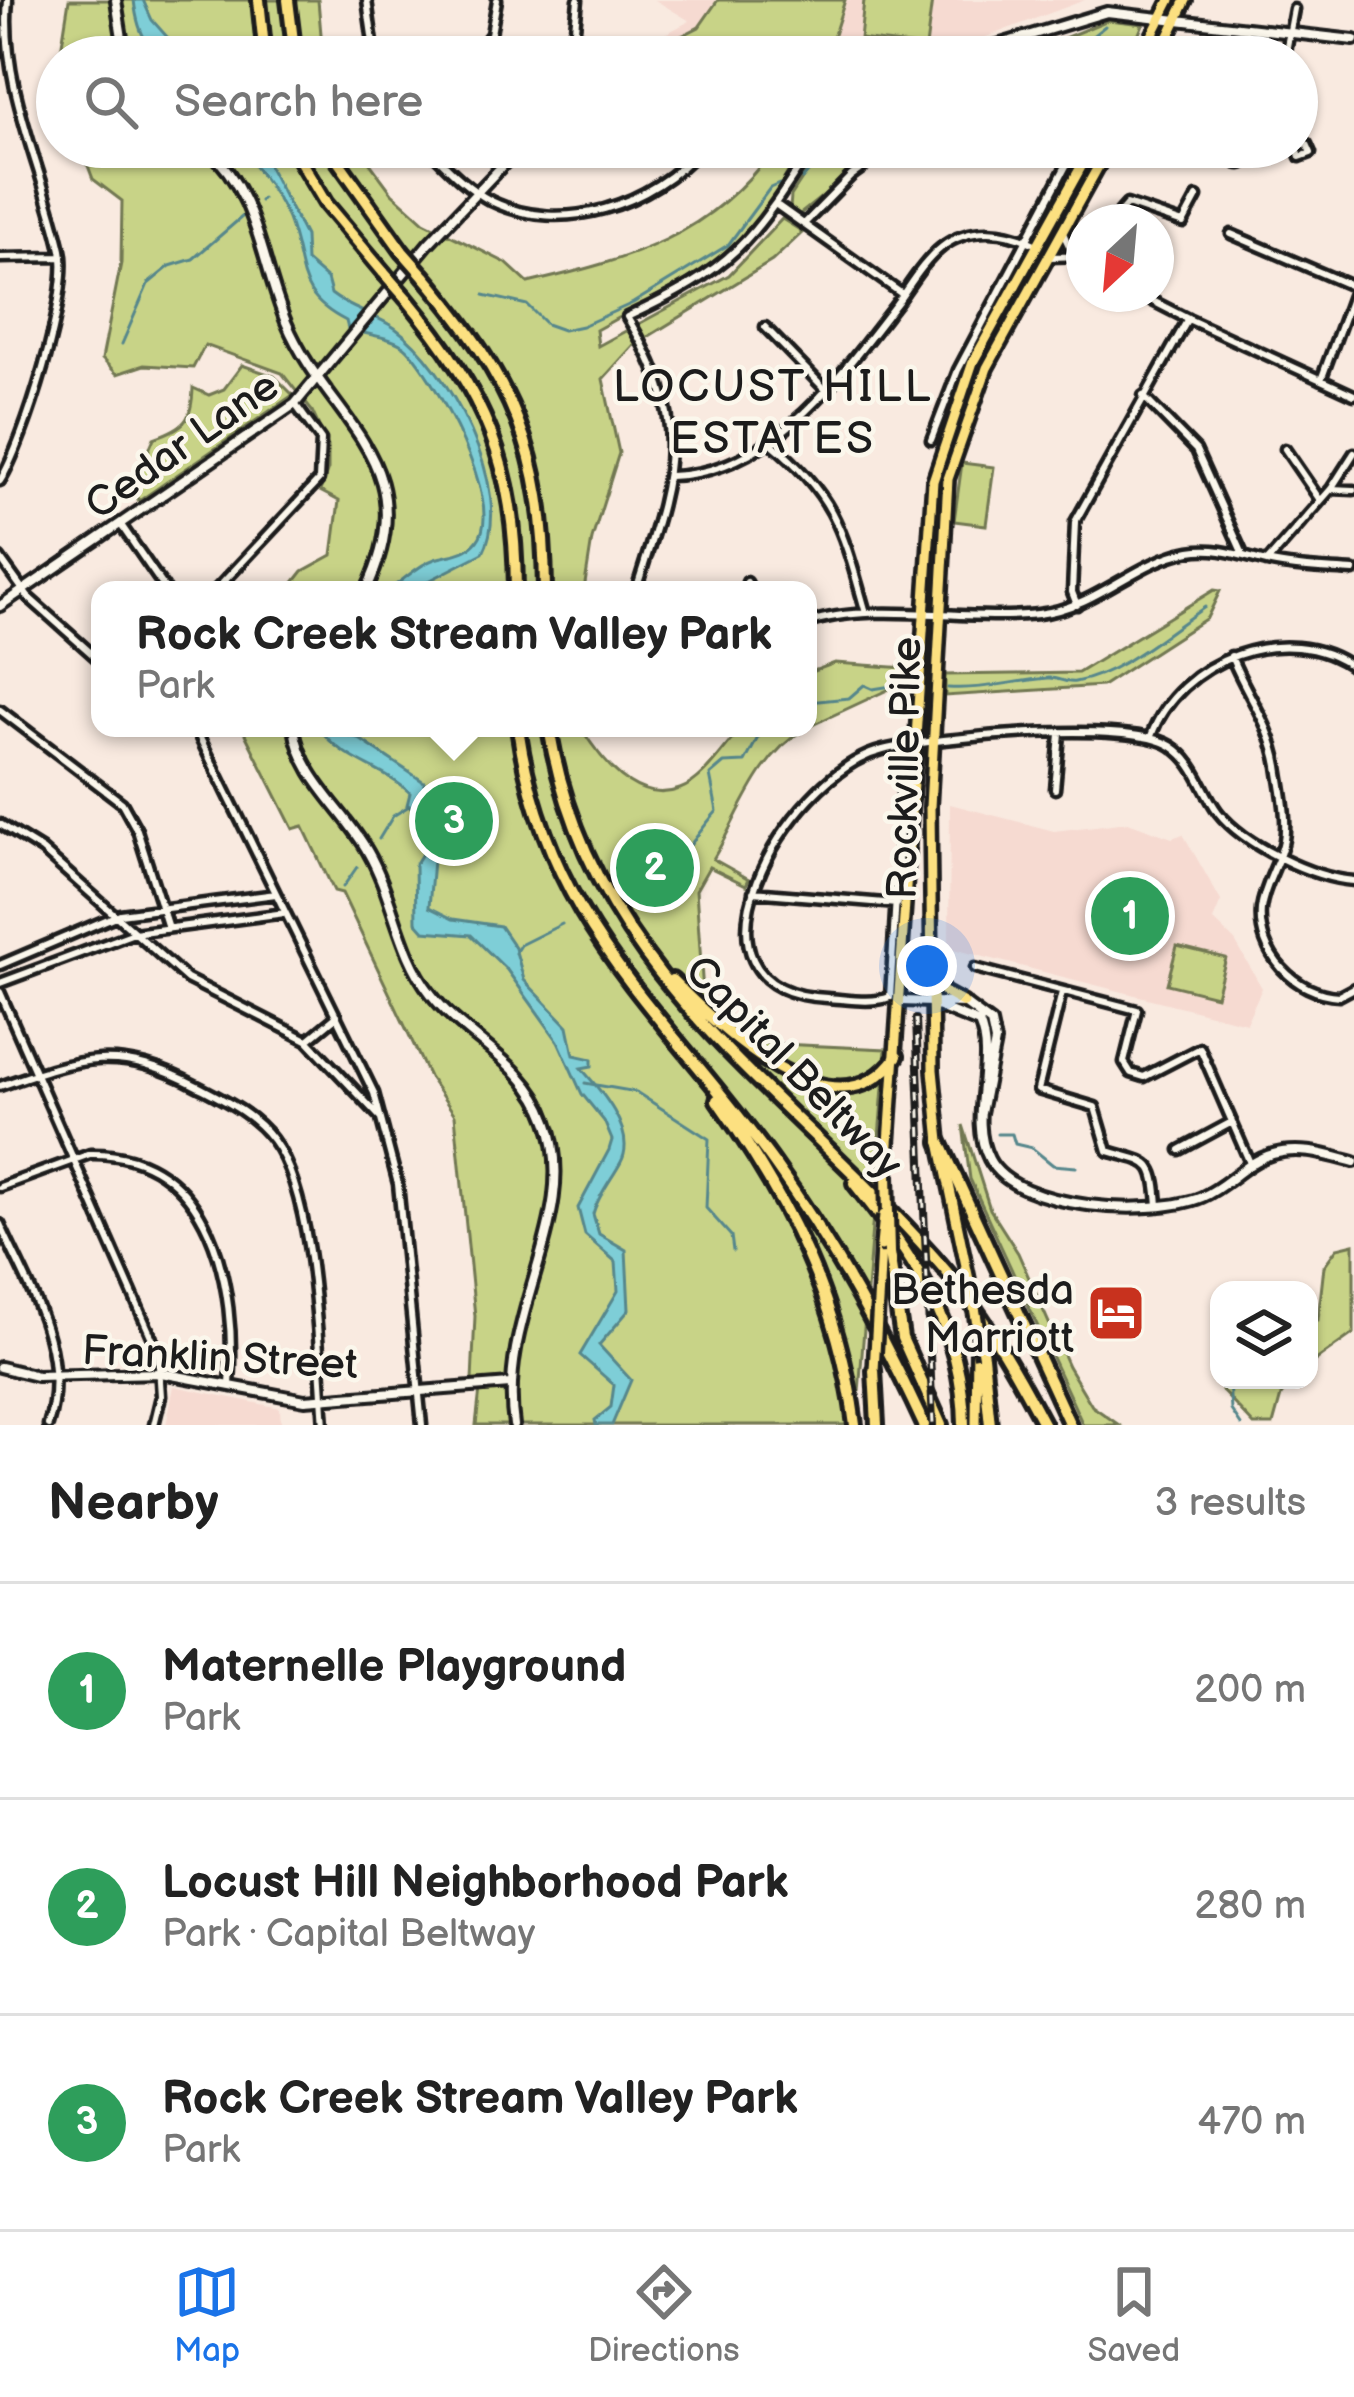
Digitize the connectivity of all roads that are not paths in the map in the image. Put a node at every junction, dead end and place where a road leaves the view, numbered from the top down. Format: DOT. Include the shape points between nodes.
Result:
graph roads {
  1 [pos="8,0"];
  2 [pos="116,0"];
  3 [pos="259,0"];
  4 [pos="288,0"];
  5 [pos="367,0"];
  6 [pos="497,0"];
  7 [pos="578,0"];
  8 [pos="1170,0"];
  9 [pos="1186,0"];
  10 [pos="1294,9"];
  11 [pos="1161,19"];
  12 [pos="1177,21"];
  13 [pos="1290,32"];
  14 [pos="122,36"];
  15 [pos="263,36"];
  16 [pos="292,36"];
  17 [pos="372,36"];
  18 [pos="489,36"];
  19 [pos="574,36"];
  20 [pos="1028,36"];
  21 [pos="1152,36"];
  22 [pos="1170,36"];
  23 [pos="1289,36"];
  24 [pos="1354,40"];
  25 [pos="221,168"];
  26 [pos="305,168"];
  27 [pos="343,168"];
  28 [pos="450,168"];
  29 [pos="500,168"];
  30 [pos="682,168"];
  31 [pos="800,168"];
  32 [pos="862,168"];
  33 [pos="1065,168"];
  34 [pos="1080,168"];
  35 [pos="1098,168"];
  36 [pos="477,192"];
  37 [pos="1197,196"];
  38 [pos="778,206"];
  39 [pos="1174,222"];
  40 [pos="804,224"];
  41 [pos="1063,233"];
  42 [pos="1232,234"];
  43 [pos="1066,239"];
  44 [pos="1026,240"];
  45 [pos="1038,245"];
  46 [pos="1066,256"];
  47 [pos="63,257"];
  48 [pos="1050,257"];
  49 [pos="0,258"];
  50 [pos="1354,289"];
  51 [pos="903,295"];
  52 [pos="1029,295"];
  53 [pos="1174,311"];
  54 [pos="1191,319"];
  55 [pos="765,327"];
  56 [pos="322,377"];
  57 [pos="1321,380"];
  58 [pos="825,389"];
  59 [pos="1354,394"];
  60 [pos="1142,396"];
  61 [pos="295,404"];
  62 [pos="932,440"];
  63 [pos="770,442"];
  64 [pos="1285,449"];
  65 [pos="1354,453"];
  66 [pos="670,476"];
  67 [pos="0,481"];
  68 [pos="1331,489"];
  69 [pos="1354,490"];
  70 [pos="1320,500"];
  71 [pos="121,525"];
  72 [pos="1243,553"];
  73 [pos="0,558"];
  74 [pos="1267,562"];
  75 [pos="1354,571"];
  76 [pos="160,581"];
  77 [pos="224,581"];
  78 [pos="369,581"];
  79 [pos="516,581"];
  80 [pos="544,581"];
  81 [pos="639,581"];
  82 [pos="22,591"];
  83 [pos="0,606"];
  84 [pos="1077,606"];
  85 [pos="866,613"];
  86 [pos="923,617"];
  87 [pos="940,618"];
  88 [pos="817,621"];
  89 [pos="91,653"];
  90 [pos="1231,656"];
  91 [pos="1354,668"];
  92 [pos="0,710"];
  93 [pos="1060,734"];
  94 [pos="1151,736"];
  95 [pos="199,737"];
  96 [pos="297,737"];
  97 [pos="520,737"];
  98 [pos="551,737"];
  99 [pos="934,742"];
  100 [pos="917,745"];
  101 [pos="905,747"];
  102 [pos="1055,789"];
  103 [pos="0,824"];
  104 [pos="1278,853"];
  105 [pos="1354,881"];
  106 [pos="753,892"];
  107 [pos="276,894"];
  108 [pos="897,904"];
  109 [pos="164,912"];
  110 [pos="285,913"];
  111 [pos="114,916"];
  112 [pos="615,916"];
  113 [pos="168,928"];
  114 [pos="134,933"];
  115 [pos="0,965"];
  116 [pos="975,968"];
  117 [pos="932,973"];
  118 [pos="0,988"];
  119 [pos="1354,988"];
  120 [pos="1062,992"];
  121 [pos="895,999"];
  122 [pos="931,1004"];
  123 [pos="964,1004"];
  124 [pos="337,1016"];
  125 [pos="659,1020"];
  126 [pos="308,1040"];
  127 [pos="897,1056"];
  128 [pos="38,1074"];
  129 [pos="0,1086"];
  130 [pos="981,1113"];
  131 [pos="382,1120"];
  132 [pos="1232,1122"];
  133 [pos="819,1140"];
  134 [pos="940,1142"];
  135 [pos="1180,1150"];
  136 [pos="76,1159"];
  137 [pos="1354,1162"];
  138 [pos="1250,1163"];
  139 [pos="887,1174"];
  140 [pos="0,1187"];
  141 [pos="1158,1206"];
  142 [pos="0,1224"];
  143 [pos="885,1250"];
  144 [pos="973,1299"];
  145 [pos="980,1352"];
  146 [pos="0,1367"];
  147 [pos="874,1370"];
  148 [pos="161,1373"];
  149 [pos="57,1376"];
  150 [pos="510,1384"];
  151 [pos="230,1386"];
  152 [pos="419,1392"];
  153 [pos="321,1400"];
  154 [pos="48,1425"];
  155 [pos="154,1425"];
  156 [pos="324,1425"];
  157 [pos="422,1425"];
  158 [pos="514,1425"];
  159 [pos="855,1425"];
  160 [pos="874,1425"];
  161 [pos="925,1425"];
  162 [pos="941,1425"];
  163 [pos="964,1425"];
  164 [pos="976,1425"];
  165 [pos="990,1425"];
  166 [pos="1044,1425"];
  167 [pos="1070,1425"];
  1 -- 47 [label="street" via="3,70"];
  2 -- 14 [label="street"];
  3 -- 15 [label="highway"];
  4 -- 16 [label="highway"];
  5 -- 17 [label="street"];
  6 -- 18 [label="street"];
  7 -- 19 [label="street"];
  8 -- 11 [label="main road"];
  9 -- 12 [label="main road"];
  10 -- 13 [label="street"];
  11 -- 12 [label="street"];
  11 -- 20 [label="street" via="1107,12"];
  11 -- 21 [label="main road"];
  12 -- 13 [label="street"];
  12 -- 22 [label="main road"];
  13 -- 23 [label="street"];
  13 -- 24 [label="street"];
  25 -- 56 [label="street" via="251,208 287,324"];
  26 -- 79 [label="highway, bridge" via="458,364 500,448"];
  27 -- 80 [label="highway, bridge" via="478,342 518,410 540,494"];
  28 -- 36 [label="street"];
  29 -- 36 [label="street, Cedar Lane"];
  30 -- 36 [label="street" via="645,194 571,216 526,214"];
  31 -- 38 [label="street"];
  32 -- 40 [label="street"];
  33 -- 44 [label="street"];
  34 -- 45 [label="main road, Rockville Pike"];
  35 -- 41 [label="main road, Rockville Pike"];
  36 -- 56 [label="street, Cedar Lane"];
  37 -- 39 [label="street" via="1183,223"];
  38 -- 40 [label="street"];
  38 -- 66 [label="street" via="708,278 627,317 665,392"];
  40 -- 51 [label="street"];
  41 -- 43 [label="street"];
  41 -- 45 [label="main road"];
  41 -- 48 [label="main road, Rockville Pike"];
  42 -- 50 [label="street"];
  44 -- 45 [label="street"];
  44 -- 51 [label="street" via="964,235 943,247"];
  44 -- 62 [label="street" via="958,370"];
  45 -- 52 [label="main road"];
  45 -- 86 [label="main road, Rockville Pike" via="973,362 947,428 930,499"];
  46 -- 48 [label="street"];
  47 -- 49 [label="street"];
  47 -- 67 [label="street" via="25,424"];
  48 -- 52 [label="main road, Rockville Pike"];
  50 -- 57 [label="street"];
  51 -- 58 [label="street"];
  52 -- 87 [label="main road, Rockville Pike" via="955,450"];
  53 -- 54 [label="street"];
  54 -- 57 [label="street"];
  54 -- 60 [label="street"];
  55 -- 58 [label="street"];
  56 -- 61 [label="street, Cedar Lane"];
  56 -- 78 [label="street" via="364,438 381,485 383,538"];
  57 -- 59 [label="street"];
  58 -- 63 [label="street"];
  60 -- 72 [label="street" via="1196,450"];
  60 -- 84 [label="street" via="1075,522"];
  61 -- 71 [label="street, Cedar Lane"];
  61 -- 77 [label="street" via="321,440 319,480"];
  63 -- 66 [label="street" via="724,468"];
  63 -- 85 [label="street" via="807,472 835,511"];
  64 -- 70 [label="street"];
  65 -- 68 [label="street"];
  66 -- 81 [label="street"];
  68 -- 69 [label="street"];
  68 -- 70 [label="street"];
  70 -- 74 [label="street"];
  71 -- 76 [label="street"];
  71 -- 82 [label="street, Cedar Lane"];
  72 -- 74 [label="street"];
  72 -- 84 [label="street" via="1170,557"];
  73 -- 82 [label="street"];
  74 -- 75 [label="street"];
  82 -- 83 [label="street, Cedar Lane"];
  82 -- 89 [label="street"];
  84 -- 87 [label="street"];
  85 -- 86 [label="street"];
  85 -- 88 [label="street"];
  86 -- 87 [label="street"];
  86 -- 100 [label="main road, Rockville Pike"];
  87 -- 99 [label="main road, Rockville Pike"];
  90 -- 91 [label="street" via="1291,650 1335,656"];
  90 -- 94 [label="street" via="1172,694"];
  90 -- 104 [label="street" via="1277,760 1284,842"];
  92 -- 109 [label="street" via="122,803"];
  93 -- 94 [label="street"];
  93 -- 99 [label="street"];
  93 -- 102 [label="street"];
  94 -- 104 [label="street" via="1191,763 1227,823"];
  95 -- 107 [label="street"];
  96 -- 150 [label="street" via="305,766 371,856 423,983 516,1070 547,1119 557,1186 517,1325"];
  97 -- 125 [label="highway, Capital Beltway" via="530,798 554,863 592,934"];
  98 -- 112 [label="highway, Capital Beltway" via="570,820"];
  99 -- 100 [label="street"];
  99 -- 117 [label="main road, Rockville Pike"];
  100 -- 101 [label="street"];
  100 -- 121 [label="main road, Rockville Pike"];
  101 -- 106 [label="street" via="875,752 812,794 781,832"];
  101 -- 108 [label="street, Rockville Pike"];
  103 -- 111 [label="street" via="42,850"];
  104 -- 105 [label="street"];
  104 -- 119 [label="street" via="1261,922 1277,964 1310,991 1339,996"];
  106 -- 108 [label="street"];
  106 -- 121 [label="street" via="748,947 788,992"];
  107 -- 109 [label="street"];
  107 -- 110 [label="street"];
  108 -- 121 [label="street, Rockville Pike"];
  109 -- 111 [label="street"];
  109 -- 113 [label="street"];
  110 -- 113 [label="street"];
  110 -- 124 [label="street"];
  111 -- 114 [label="street"];
  111 -- 115 [label="street"];
  112 -- 127 [label="highway" via="709,1016 780,1070 859,1087"];
  112 -- 133 [label="highway, Capital Beltway" via="680,999"];
  113 -- 114 [label="street"];
  114 -- 118 [label="street"];
  114 -- 126 [label="street" via="187,979"];
  116 -- 120 [label="street"];
  117 -- 122 [label="main road, Rockville Pike"];
  117 -- 123 [label="main road"];
  118 -- 128 [label="street"];
  120 -- 132 [label="street" via="1137,1010 1124,1062 1131,1073 1144,1077 1200,1048"];
  120 -- 141 [label="street" via="1038,1090 1095,1107 1108,1151 1154,1168"];
  121 -- 122 [label="street"];
  121 -- 127 [label="main road, Rockville Pike"];
  122 -- 123 [label="street"];
  122 -- 130 [label="street" via="973,1017 983,1030"];
  122 -- 134 [label="main road, Rockville Pike"];
  123 -- 130 [label="street" via="985,1014 994,1033"];
  124 -- 126 [label="street"];
  124 -- 131 [label="street"];
  125 -- 159 [label="highway" via="769,1173 806,1245 838,1334"];
  125 -- 161 [label="highway, Capital Beltway" via="803,1204"];
  126 -- 131 [label="street"];
  127 -- 139 [label="main road, Rockville Pike"];
  128 -- 129 [label="street"];
  128 -- 136 [label="street"];
  128 -- 153 [label="street" via="86,1058 145,1062 231,1104 271,1137 301,1203"];
  130 -- 141 [label="street" via="990,1162 1032,1195"];
  131 -- 152 [label="street" via="398,1184"];
  132 -- 135 [label="street"];
  132 -- 138 [label="street"];
  133 -- 163 [label="highway" via="936,1299 953,1344"];
  133 -- 166 [label="highway, Capital Beltway" via="966,1296"];
  134 -- 144 [label="main road, Rockville Pike"];
  134 -- 167 [label="highway"];
  136 -- 140 [label="street"];
  136 -- 148 [label="street"];
  136 -- 151 [label="street" via="139,1161 196,1207 226,1282"];
  137 -- 138 [label="street" via="1290,1151"];
  138 -- 141 [label="street" via="1201,1197"];
  139 -- 143 [label="highway, bridge"];
  142 -- 149 [label="street" via="51,1338"];
  143 -- 147 [label="main road, bridge"];
  143 -- 162 [label="highway" via="902,1338"];
  144 -- 145 [label="highway, bridge"];
  145 -- 164 [label="main road"];
  145 -- 165 [label="highway"];
  146 -- 149 [label="street, Franklin Street"];
  147 -- 160 [label="highway"];
  148 -- 149 [label="street, Franklin Street"];
  148 -- 151 [label="street, Franklin Street"];
  148 -- 155 [label="street"];
  149 -- 154 [label="street"];
  150 -- 152 [label="street, Franklin Street"];
  150 -- 158 [label="street"];
  151 -- 153 [label="street, Franklin Street"];
  152 -- 153 [label="street, Franklin Street"];
  152 -- 157 [label="street"];
  153 -- 156 [label="street"];
}
